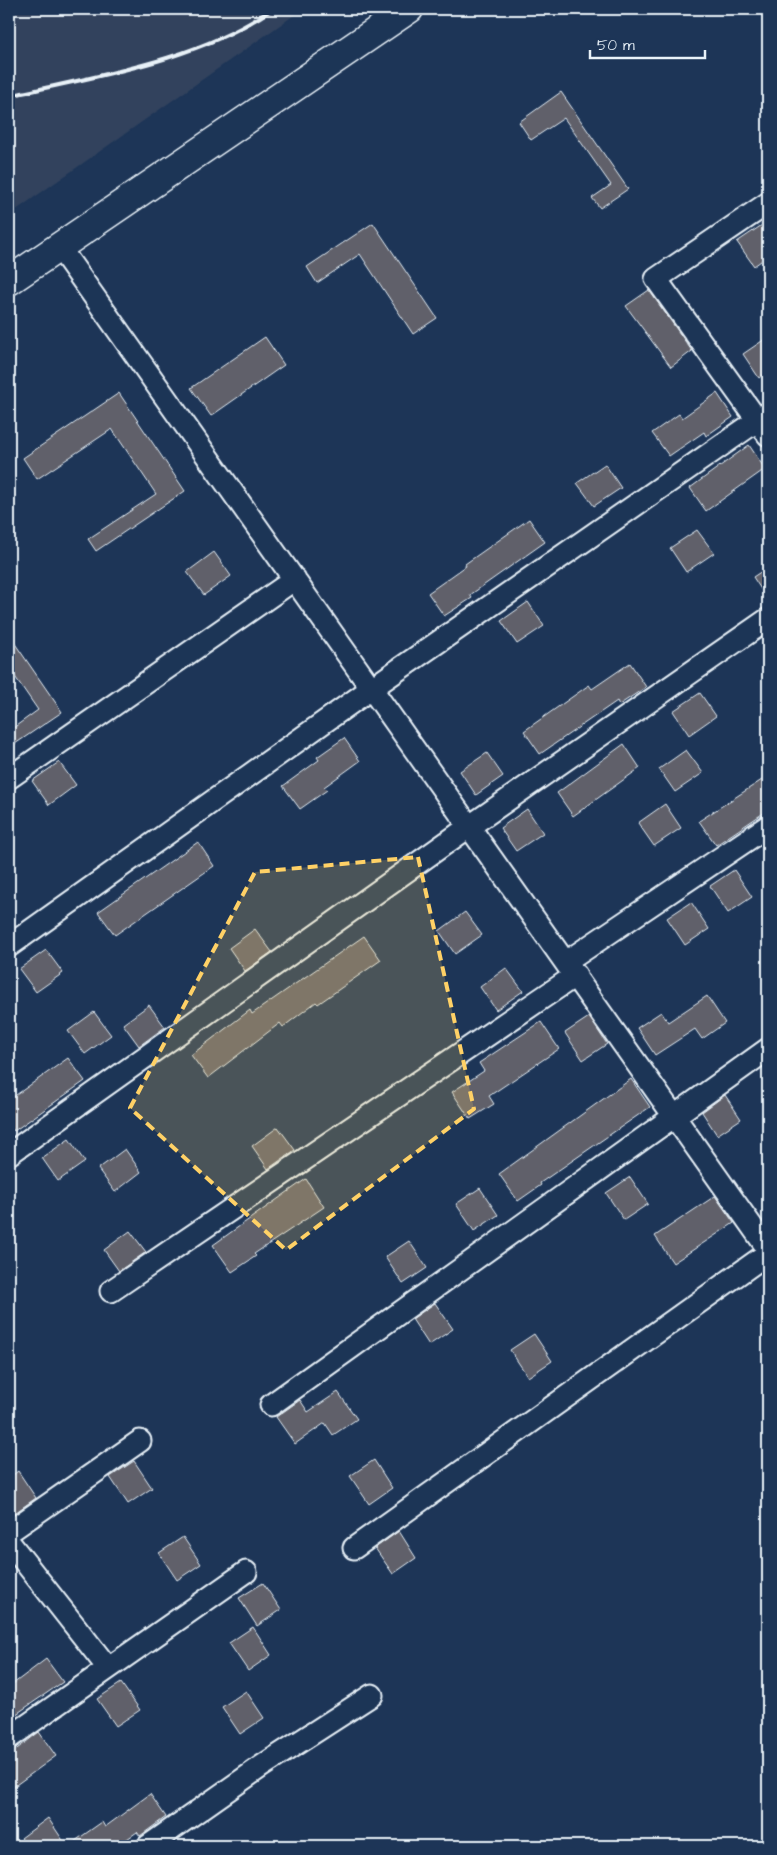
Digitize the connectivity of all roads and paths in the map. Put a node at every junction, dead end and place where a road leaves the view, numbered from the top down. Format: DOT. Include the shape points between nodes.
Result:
graph roads {
  1 [pos="409,9"];
  2 [pos="768,204"];
  3 [pos="60,247"];
  4 [pos="9,281"];
  5 [pos="765,423"];
  6 [pos="295,579"];
  7 [pos="768,619"];
  8 [pos="372,688"];
  9 [pos="9,778"];
  10 [pos="470,826"];
  11 [pos="768,826"];
  12 [pos="9,946"];
  13 [pos="571,969"];
  14 [pos="768,1049"];
  15 [pos="675,1115"];
  16 [pos="9,1154"];
  17 [pos="768,1248"];
  18 [pos="768,1253"];
  19 [pos="111,1291"];
  20 [pos="271,1405"];
  21 [pos="140,1440"];
  22 [pos="9,1532"];
  23 [pos="9,1542"];
  24 [pos="354,1548"];
  25 [pos="246,1572"];
  26 [pos="108,1668"];
  27 [pos="372,1695"];
  28 [pos="9,1738"];
  29 [pos="148,1846"];
  1 -- 3 [label="main road"];
  2 -- 5 [label="street" via="656,279"];
  3 -- 4 [label="main road"];
  3 -- 6 [label="street"];
  5 -- 8 [label="street"];
  6 -- 8 [label="street"];
  6 -- 9 [label="street"];
  7 -- 10 [label="street"];
  8 -- 10 [label="street"];
  8 -- 12 [label="street"];
  10 -- 13 [label="street"];
  10 -- 16 [label="street"];
  11 -- 13 [label="street"];
  13 -- 15 [label="street"];
  13 -- 19 [label="street"];
  14 -- 15 [label="street"];
  15 -- 17 [label="street"];
  15 -- 20 [label="street"];
  18 -- 24 [label="street"];
  21 -- 22 [label="street"];
  23 -- 26 [label="street"];
  25 -- 26 [label="street"];
  26 -- 28 [label="street"];
  27 -- 29 [label="street" via="262,1766"];
}
